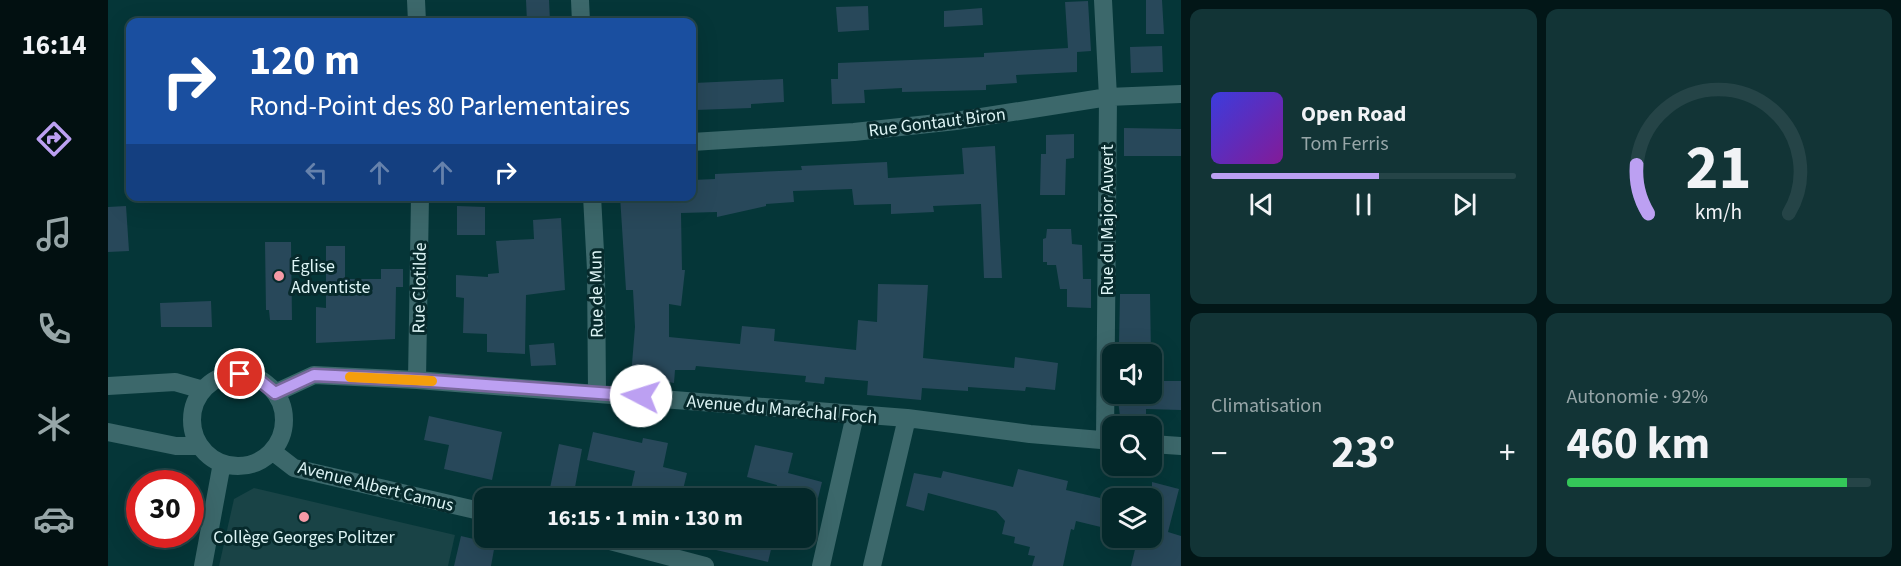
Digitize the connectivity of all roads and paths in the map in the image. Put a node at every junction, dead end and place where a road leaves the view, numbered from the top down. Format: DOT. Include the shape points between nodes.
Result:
graph roads {
  1 [pos="416,0"];
  2 [pos="580,0"];
  3 [pos="1102,0"];
  4 [pos="417,18"];
  5 [pos="581,18"];
  6 [pos="1181,94"];
  7 [pos="1108,97"];
  8 [pos="696,142"];
  9 [pos="420,201"];
  10 [pos="592,201"];
  11 [pos="417,380"];
  12 [pos="108,386"];
  13 [pos="203,390"];
  14 [pos="597,392"];
  15 [pos="275,393"];
  16 [pos="855,415"];
  17 [pos="1109,416"];
  18 [pos="907,418"];
  19 [pos="108,432"];
  20 [pos="1102,439"];
  21 [pos="1162,445"];
  22 [pos="201,446"];
  23 [pos="1181,446"];
  24 [pos="272,451"];
  25 [pos="222,463"];
  26 [pos="474,510"];
  27 [pos="637,548"];
  28 [pos="203,566"];
  29 [pos="705,566"];
  30 [pos="821,566"];
  31 [pos="872,566"];
  1 -- 4 [label="street"];
  2 -- 5 [label="street"];
  3 -- 7 [label="street, Rue du Major Auvert"];
  6 -- 7 [label="street, Rue Gontaut Biron"];
  7 -- 8 [label="street, Rue Gontaut Biron" via="956,121"];
  7 -- 17 [label="street, Rue du Major Auvert"];
  9 -- 11 [label="street, Rue Clotilde"];
  10 -- 14 [label="street, Rue de Mun"];
  11 -- 14 [label="street, Avenue du Maréchal Foch"];
  11 -- 15 [label="street, Avenue du Maréchal Foch" via="314,375"];
  12 -- 13 [label="street" via="175,382"];
  13 -- 15 [label="street" via="213,380 240,374 254,376"];
  13 -- 22 [label="street" via="192,418"];
  14 -- 16 [label="street, Avenue du Maréchal Foch"];
  15 -- 24 [label="street" via="284,416 283,429"];
  16 -- 18 [label="street, Avenue du Maréchal Foch"];
  16 -- 30 [label="street"];
  18 -- 20 [label="street, Avenue du Maréchal Foch"];
  18 -- 31 [label="street"];
  19 -- 22 [label="street" via="176,446"];
  21 -- 23 [label="street"];
  22 -- 25 [label="street"];
  24 -- 25 [label="street" via="249,465"];
  24 -- 26 [label="street, Avenue Albert Camus" via="294,468"];
  25 -- 28 [label="street"];
  27 -- 29 [label="street"];
}
